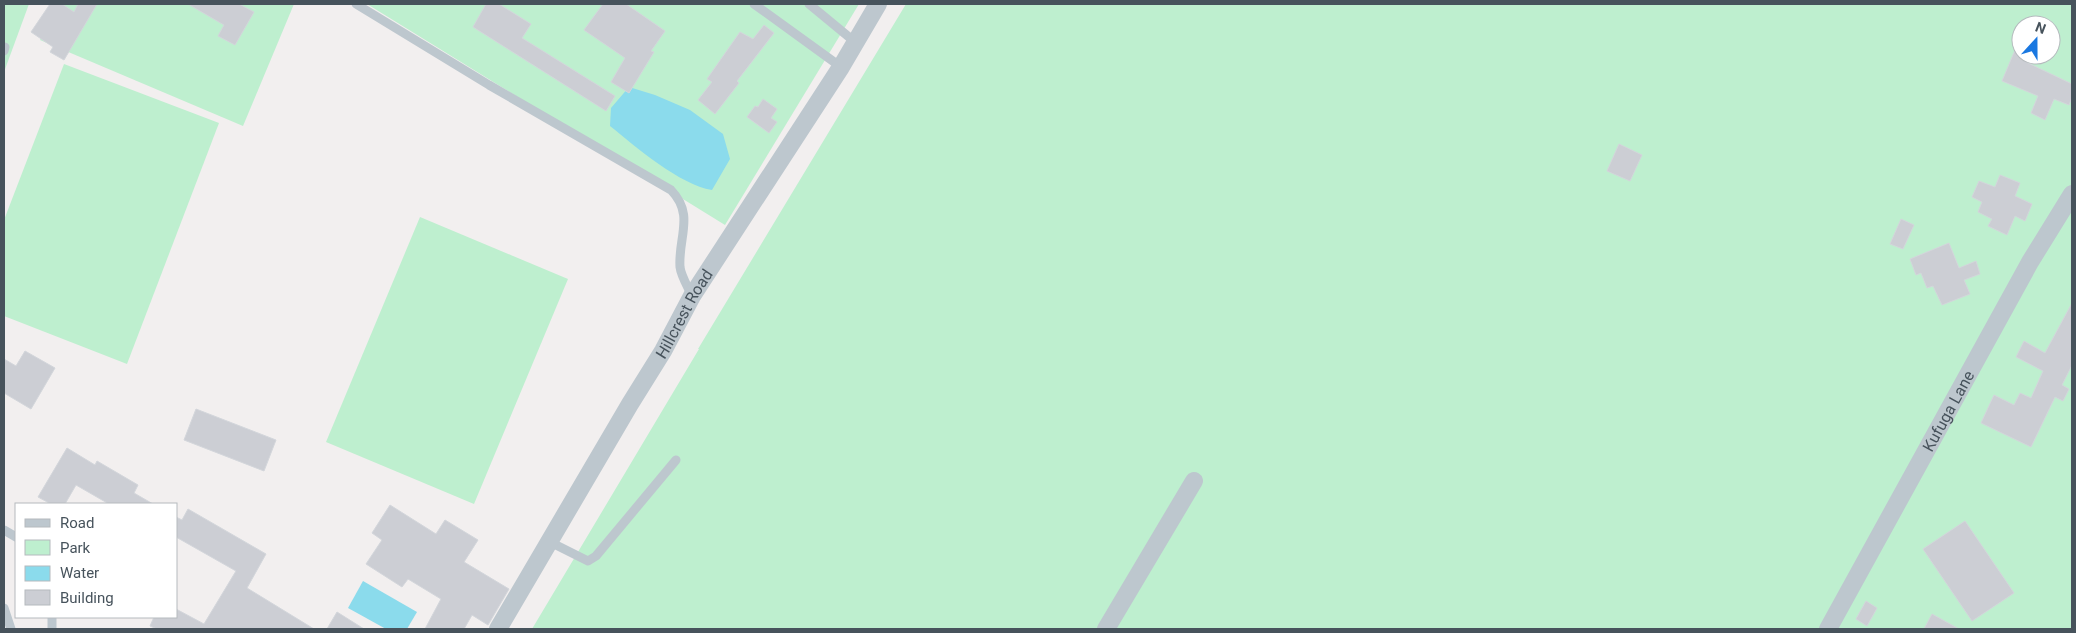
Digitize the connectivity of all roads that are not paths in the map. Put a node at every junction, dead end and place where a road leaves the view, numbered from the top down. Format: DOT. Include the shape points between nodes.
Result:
graph roads {
  1 [pos="356,4"];
  2 [pos="754,4"];
  3 [pos="808,4"];
  4 [pos="878,4"];
  5 [pos="855,42"];
  6 [pos="840,67"];
  7 [pos="2072,194"];
  8 [pos="692,296"];
  9 [pos="676,460"];
  10 [pos="1194,481"];
  11 [pos="4,530"];
  12 [pos="15,536"];
  13 [pos="550,542"];
  14 [pos="4,608"];
  15 [pos="11,629"];
  16 [pos="498,629"];
  17 [pos="1106,629"];
  18 [pos="1828,629"];
  1 -- 8 [label="lane" via="670,190 679,198 684,210 680,268"];
  2 -- 6 [label="lane"];
  3 -- 5 [label="lane"];
  4 -- 5 [label="street, Hillcrest Road"];
  5 -- 6 [label="street, Hillcrest Road"];
  6 -- 8 [label="street, Hillcrest Road"];
  7 -- 18 [label="street, Kufuga Lane" via="2030,262"];
  8 -- 13 [label="street, Hillcrest Road"];
  9 -- 13 [label="lane" via="596,556 588,561"];
  10 -- 17 [label="street"];
  11 -- 12 [label="lane"];
  13 -- 16 [label="street, Hillcrest Road"];
  14 -- 15 [label="lane"];
}
